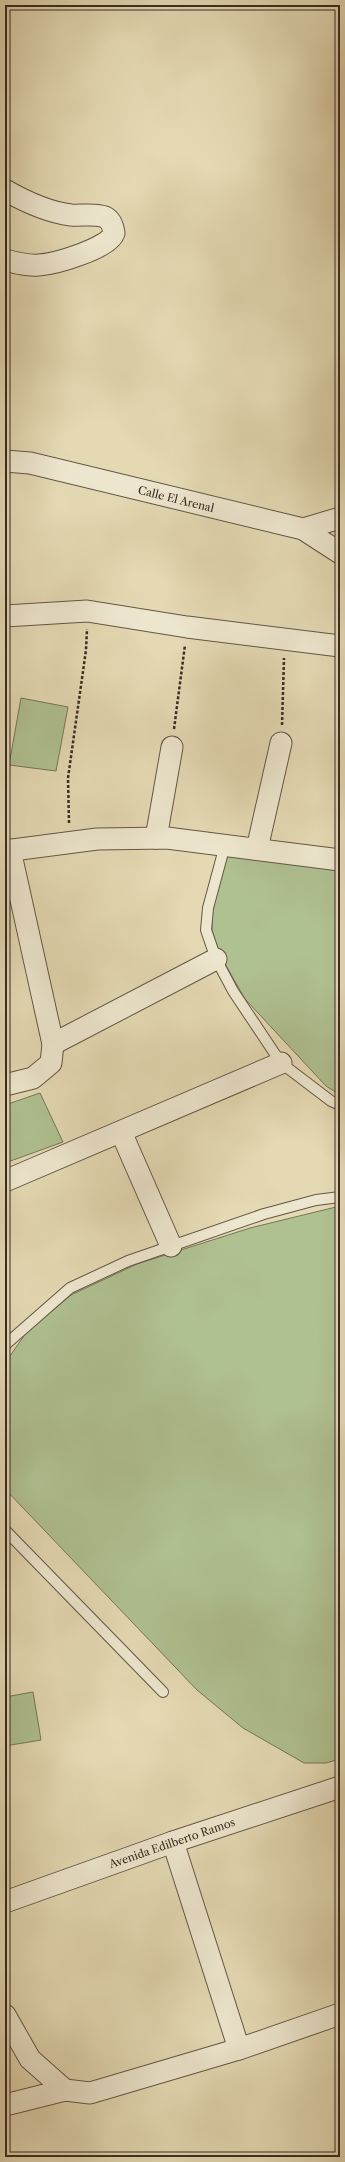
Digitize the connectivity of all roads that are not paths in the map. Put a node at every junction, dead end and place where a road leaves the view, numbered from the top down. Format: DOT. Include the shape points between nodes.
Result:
graph roads {
  1 [pos="5,190"];
  2 [pos="5,260"];
  3 [pos="5,461"];
  4 [pos="340,518"];
  5 [pos="303,529"];
  6 [pos="340,553"];
  7 [pos="5,616"];
  8 [pos="340,646"];
  9 [pos="281,743"];
  10 [pos="172,747"];
  11 [pos="156,838"];
  12 [pos="225,844"];
  13 [pos="257,849"];
  14 [pos="8,851"];
  15 [pos="340,860"];
  16 [pos="216,959"];
  17 [pos="53,1044"];
  18 [pos="281,1063"];
  19 [pos="5,1084"];
  20 [pos="340,1106"];
  21 [pos="121,1132"];
  22 [pos="5,1181"];
  23 [pos="340,1197"];
  24 [pos="171,1246"];
  25 [pos="5,1345"];
  26 [pos="5,1530"];
  27 [pos="163,1692"];
  28 [pos="339,1789"];
  29 [pos="173,1842"];
  30 [pos="5,1902"];
  31 [pos="340,2014"];
  32 [pos="5,2015"];
  33 [pos="239,2049"];
  34 [pos="65,2090"];
  35 [pos="5,2105"];
  1 -- 2 [label="street" via="46,209 71,215 105,218 111,223 114,232 110,240 64,260 38,265"];
  3 -- 5 [label="street, Calle El Arenal" via="30,463"];
  4 -- 5 [label="street"];
  5 -- 6 [label="street, Calle El Arenal"];
  7 -- 8 [label="street" via="87,611 187,627"];
  9 -- 13 [label="street"];
  10 -- 11 [label="street"];
  11 -- 12 [label="street"];
  11 -- 14 [label="street" via="97,839"];
  12 -- 13 [label="street"];
  12 -- 16 [label="lane" via="208,908 206,930"];
  13 -- 15 [label="street"];
  14 -- 17 [label="street"];
  16 -- 17 [label="street"];
  16 -- 18 [label="lane" via="233,992"];
  17 -- 19 [label="street" via="51,1063 33,1078"];
  18 -- 20 [label="lane"];
  18 -- 21 [label="street"];
  21 -- 22 [label="street"];
  21 -- 24 [label="street"];
  23 -- 24 [label="lane" via="316,1200 264,1214"];
  24 -- 25 [label="lane" via="128,1261 70,1288"];
  26 -- 27 [label="lane"];
  28 -- 29 [label="street, Avenida Edilberto Ramos"];
  29 -- 30 [label="street, Avenida Edilberto Ramos"];
  29 -- 33 [label="street"];
  31 -- 33 [label="street"];
  32 -- 34 [label="street" via="30,2059"];
  33 -- 34 [label="street" via="90,2093"];
  34 -- 35 [label="street"];
}
